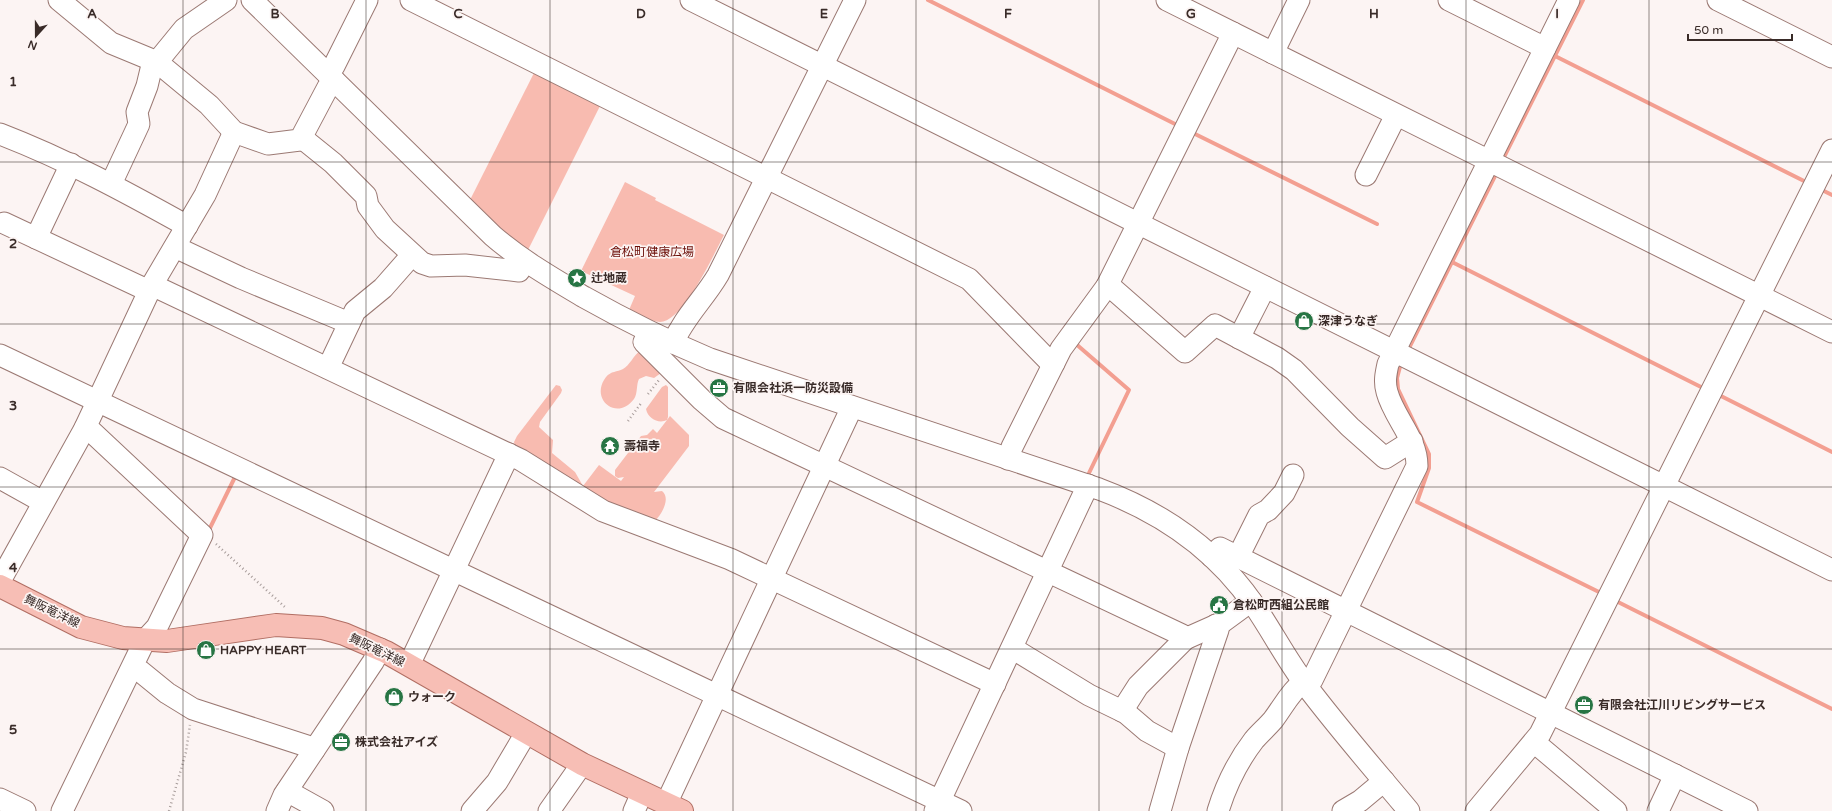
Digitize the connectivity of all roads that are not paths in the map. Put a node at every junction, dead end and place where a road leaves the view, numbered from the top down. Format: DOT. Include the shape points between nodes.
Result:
graph roads {
  1 [pos="252,0"];
  2 [pos="367,0"];
  3 [pos="411,0"];
  4 [pos="691,0"];
  5 [pos="856,0"];
  6 [pos="1167,0"];
  7 [pos="1299,0"];
  8 [pos="1449,0"];
  9 [pos="1569,0"];
  10 [pos="1718,0"];
  11 [pos="69,3"];
  12 [pos="222,3"];
  13 [pos="1233,33"];
  14 [pos="1545,48"];
  15 [pos="1273,53"];
  16 [pos="1832,57"];
  17 [pos="155,62"];
  18 [pos="823,66"];
  19 [pos="330,77"];
  20 [pos="1396,115"];
  21 [pos="234,132"];
  22 [pos="0,134"];
  23 [pos="302,138"];
  24 [pos="1832,150"];
  25 [pos="1488,161"];
  26 [pos="71,164"];
  27 [pos="1366,175"];
  28 [pos="766,178"];
  29 [pos="111,184"];
  30 [pos="4,223"];
  31 [pos="1138,223"];
  32 [pos="187,226"];
  33 [pos="36,238"];
  34 [pos="175,246"];
  35 [pos="412,255"];
  36 [pos="525,262"];
  37 [pos="1107,286"];
  38 [pos="1265,287"];
  39 [pos="151,288"];
  40 [pos="1759,296"];
  41 [pos="349,323"];
  42 [pos="649,332"];
  43 [pos="1832,332"];
  44 [pos="1239,338"];
  45 [pos="673,343"];
  46 [pos="1393,351"];
  47 [pos="0,355"];
  48 [pos="1054,363"];
  49 [pos="328,368"];
  50 [pos="97,401"];
  51 [pos="852,407"];
  52 [pos="85,428"];
  53 [pos="1412,442"];
  54 [pos="509,454"];
  55 [pos="1008,459"];
  56 [pos="825,467"];
  57 [pos="1293,475"];
  58 [pos="0,478"];
  59 [pos="1088,485"];
  60 [pos="1664,486"];
  61 [pos="44,502"];
  62 [pos="1212,557"];
  63 [pos="1238,557"];
  64 [pos="454,570"];
  65 [pos="1832,570"];
  66 [pos="1048,572"];
  67 [pos="772,579"];
  68 [pos="0,581"];
  69 [pos="0,586"];
  70 [pos="1251,601"];
  71 [pos="1346,611"];
  72 [pos="1216,625"];
  73 [pos="1185,639"];
  74 [pos="145,640"];
  75 [pos="1012,648"];
  76 [pos="380,649"];
  77 [pos="409,665"];
  78 [pos="132,667"];
  79 [pos="1304,683"];
  80 [pos="996,684"];
  81 [pos="717,695"];
  82 [pos="1122,711"];
  83 [pos="1551,713"];
  84 [pos="526,733"];
  85 [pos="1534,742"];
  86 [pos="1178,748"];
  87 [pos="314,750"];
  88 [pos="582,764"];
  89 [pos="1675,775"];
  90 [pos="1384,781"];
  91 [pos="287,791"];
  92 [pos="0,799"];
  93 [pos="638,802"];
  94 [pos="938,806"];
  95 [pos="674,807"];
  96 [pos="474,810"];
  97 [pos="25,811"];
  98 [pos="62,811"];
  99 [pos="277,811"];
  100 [pos="323,811"];
  101 [pos="549,811"];
  102 [pos="961,811"];
  103 [pos="1160,811"];
  104 [pos="1218,811"];
  105 [pos="1343,811"];
  106 [pos="1409,811"];
  107 [pos="1476,811"];
  108 [pos="1616,811"];
  109 [pos="1658,811"];
  110 [pos="1747,811"];
  1 -- 19 [label="street"];
  2 -- 19 [label="street"];
  3 -- 28 [label="street"];
  4 -- 18 [label="street"];
  5 -- 18 [label="street"];
  6 -- 13 [label="street"];
  7 -- 15 [label="street"];
  8 -- 14 [label="street"];
  9 -- 14 [label="street"];
  10 -- 16 [label="street"];
  11 -- 17 [label="street" via="110,43"];
  12 -- 17 [label="street" via="184,29"];
  13 -- 15 [label="street"];
  13 -- 31 [label="street"];
  14 -- 25 [label="street"];
  15 -- 20 [label="street"];
  17 -- 21 [label="street" via="210,105"];
  17 -- 29 [label="street" via="137,112 139,124"];
  18 -- 28 [label="street"];
  18 -- 31 [label="street"];
  19 -- 23 [label="street" via="328,87"];
  19 -- 36 [label="street" via="493,236"];
  20 -- 25 [label="street"];
  20 -- 27 [label="street"];
  21 -- 23 [label="street" via="268,144 298,141"];
  21 -- 32 [label="street" via="205,195"];
  22 -- 26 [label="street"];
  23 -- 35 [label="street" via="333,163 366,196 368,206 385,229"];
  24 -- 40 [label="street"];
  25 -- 40 [label="street"];
  25 -- 46 [label="street"];
  26 -- 29 [label="street"];
  26 -- 33 [label="street"];
  28 -- 45 [label="street" via="712,286 681,325"];
  28 -- 48 [label="street" via="970,279 1048,360"];
  29 -- 32 [label="street"];
  30 -- 33 [label="street"];
  31 -- 37 [label="street"];
  31 -- 38 [label="street"];
  32 -- 34 [label="street"];
  33 -- 39 [label="street"];
  34 -- 39 [label="street"];
  34 -- 41 [label="street" via="241,278"];
  35 -- 36 [label="street" via="431,266 465,265 519,271"];
  35 -- 41 [label="street" via="383,288 355,310"];
  36 -- 42 [label="street"];
  37 -- 44 [label="street" via="1185,352 1215,325"];
  37 -- 48 [label="street" via="1061,349"];
  38 -- 44 [label="street"];
  38 -- 46 [label="street"];
  39 -- 49 [label="street"];
  39 -- 50 [label="street"];
  40 -- 43 [label="street"];
  40 -- 60 [label="street"];
  41 -- 49 [label="street"];
  42 -- 45 [label="street"];
  42 -- 56 [label="street" via="644,342 712,410"];
  44 -- 53 [label="street" via="1294,370 1350,427 1385,458"];
  45 -- 51 [label="street" via="742,370"];
  46 -- 53 [label="street" via="1385,377 1387,391"];
  46 -- 60 [label="street"];
  47 -- 50 [label="street"];
  48 -- 55 [label="street"];
  49 -- 54 [label="street"];
  50 -- 52 [label="street"];
  50 -- 64 [label="street"];
  51 -- 55 [label="street"];
  51 -- 56 [label="street"];
  52 -- 61 [label="street"];
  52 -- 74 [label="street" via="202,535 157,627"];
  53 -- 71 [label="street" via="1418,466"];
  54 -- 64 [label="street"];
  54 -- 67 [label="street" via="624,521 730,559"];
  55 -- 59 [label="street"];
  56 -- 66 [label="street"];
  56 -- 67 [label="street"];
  57 -- 63 [label="street" via="1284,493 1259,516"];
  58 -- 61 [label="street"];
  59 -- 62 [label="street" via="1120,496 1159,517"];
  59 -- 66 [label="street"];
  60 -- 65 [label="street"];
  60 -- 83 [label="street"];
  61 -- 68 [label="street"];
  62 -- 63 [label="street" via="1220,548"];
  62 -- 70 [label="street"];
  63 -- 71 [label="street"];
  64 -- 77 [label="street"];
  64 -- 81 [label="street"];
  66 -- 73 [label="street" via="1182,635"];
  66 -- 75 [label="street"];
  67 -- 80 [label="street"];
  67 -- 81 [label="street"];
  69 -- 74 [label="main road, 舞阪竜洋線" via="82,626 117,637"];
  70 -- 72 [label="street"];
  70 -- 79 [label="street"];
  71 -- 79 [label="street" via="1312,680"];
  71 -- 83 [label="street"];
  72 -- 73 [label="street"];
  72 -- 86 [label="street" via="1218,630"];
  73 -- 82 [label="street" via="1138,686"];
  74 -- 76 [label="main road, 舞阪竜洋線" via="174,640 253,627 293,625 322,628 344,634"];
  74 -- 78 [label="street"];
  75 -- 80 [label="street"];
  75 -- 82 [label="street" via="1089,695"];
  76 -- 77 [label="main road, 舞阪竜洋線"];
  76 -- 87 [label="street"];
  77 -- 84 [label="main road, 舞阪竜洋線"];
  78 -- 87 [label="street" via="193,709"];
  78 -- 98 [label="street"];
  79 -- 90 [label="street"];
  79 -- 104 [label="street" via="1295,688 1273,720 1254,740 1230,778"];
  80 -- 94 [label="street"];
  81 -- 94 [label="street"];
  81 -- 95 [label="street"];
  82 -- 86 [label="street" via="1151,734"];
  83 -- 85 [label="street"];
  83 -- 89 [label="street"];
  84 -- 88 [label="main road, 舞阪竜洋線"];
  84 -- 96 [label="street" via="497,782"];
  85 -- 107 [label="street"];
  85 -- 108 [label="street"];
  86 -- 103 [label="street"];
  87 -- 91 [label="street"];
  88 -- 93 [label="main road, 舞阪竜洋線"];
  88 -- 101 [label="street"];
  89 -- 109 [label="street"];
  89 -- 110 [label="street"];
  90 -- 105 [label="street"];
  90 -- 106 [label="street"];
  91 -- 99 [label="street"];
  91 -- 100 [label="street"];
  92 -- 97 [label="street"];
  93 -- 95 [label="main road, 舞阪竜洋線"];
  94 -- 102 [label="street"];
}
